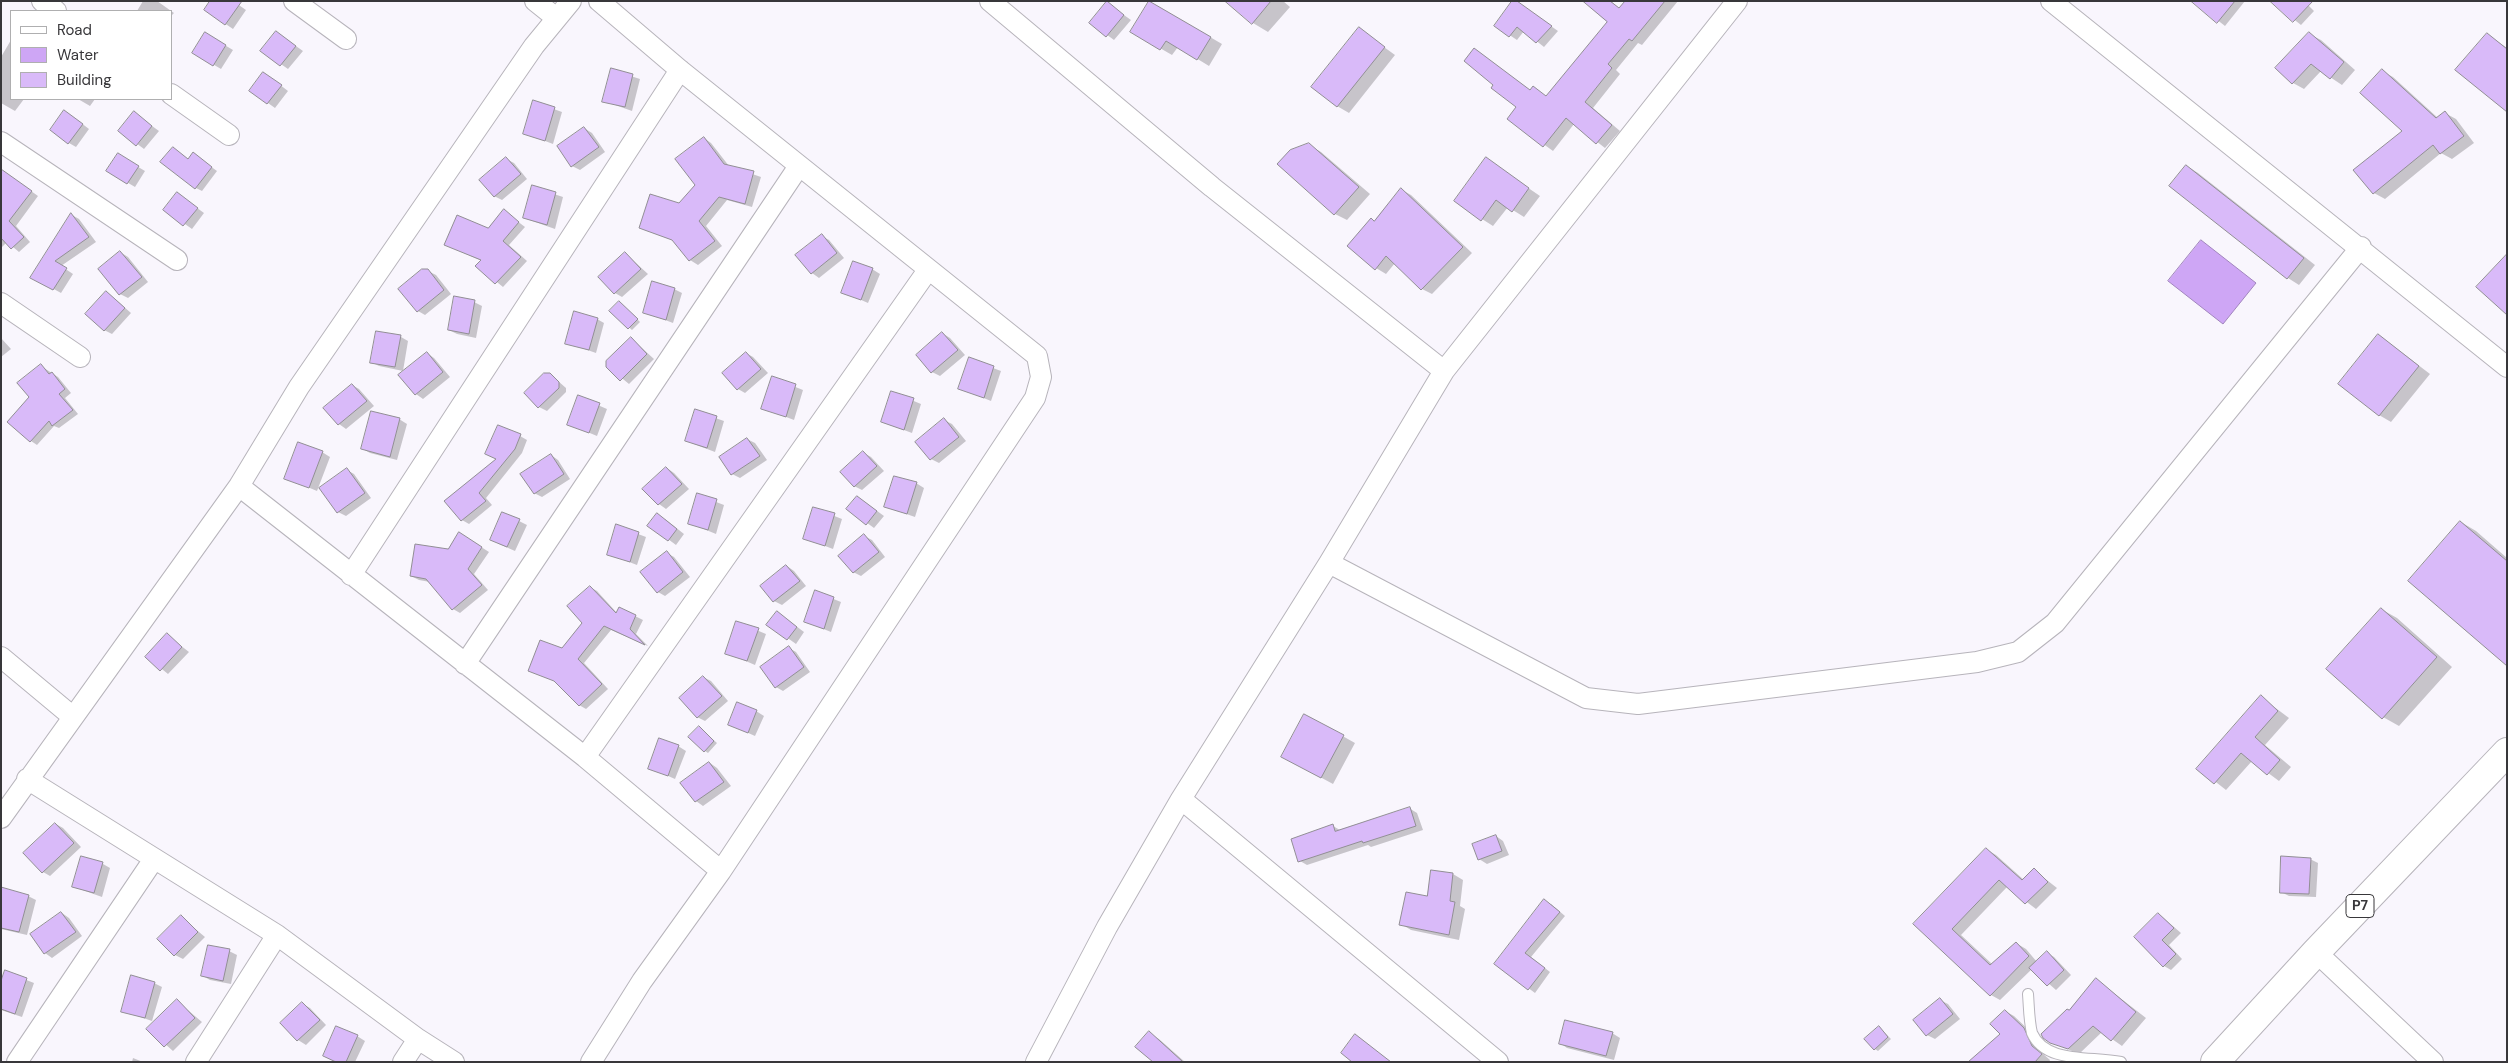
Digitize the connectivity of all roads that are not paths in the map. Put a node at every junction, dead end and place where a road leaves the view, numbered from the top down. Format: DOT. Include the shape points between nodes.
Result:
graph roads {
  1 [pos="42,1"];
  2 [pos="294,1"];
  3 [pos="535,1"];
  4 [pos="571,1"];
  5 [pos="600,1"];
  6 [pos="990,1"];
  7 [pos="1737,1"];
  8 [pos="2052,1"];
  9 [pos="55,10"];
  10 [pos="555,17"];
  11 [pos="346,39"];
  12 [pos="680,70"];
  13 [pos="172,95"];
  14 [pos="229,135"];
  15 [pos="1,142"];
  16 [pos="799,166"];
  17 [pos="2361,247"];
  18 [pos="177,260"];
  19 [pos="928,270"];
  20 [pos="1,303"];
  21 [pos="80,357"];
  22 [pos="2507,367"];
  23 [pos="1444,370"];
  24 [pos="239,486"];
  25 [pos="1329,563"];
  26 [pos="351,575"];
  27 [pos="1,657"];
  28 [pos="465,664"];
  29 [pos="73,716"];
  30 [pos="2507,752"];
  31 [pos="585,757"];
  32 [pos="27,779"];
  33 [pos="1181,799"];
  34 [pos="1,818"];
  35 [pos="154,859"];
  36 [pos="721,871"];
  37 [pos="277,935"];
  38 [pos="2316,952"];
  39 [pos="2028,994"];
  40 [pos="418,1039"];
  41 [pos="17,1062"];
  42 [pos="196,1062"];
  43 [pos="403,1062"];
  44 [pos="454,1062"];
  45 [pos="591,1062"];
  46 [pos="1036,1062"];
  47 [pos="1498,1062"];
  48 [pos="2121,1062"];
  49 [pos="2216,1062"];
  50 [pos="2433,1062"];
  1 -- 9 [label="street"];
  2 -- 11 [label="street"];
  3 -- 10 [label="street"];
  4 -- 10 [label="street"];
  5 -- 12 [label="street"];
  6 -- 23 [label="street" via="1212,187"];
  7 -- 23 [label="street"];
  8 -- 17 [label="street"];
  10 -- 24 [label="street" via="299,387"];
  12 -- 16 [label="street"];
  12 -- 26 [label="street"];
  13 -- 14 [label="street"];
  15 -- 18 [label="street"];
  16 -- 19 [label="street"];
  16 -- 28 [label="street"];
  17 -- 22 [label="street"];
  17 -- 25 [label="street" via="2055,623 2018,652 1977,662 1638,704 1586,698"];
  19 -- 31 [label="street"];
  19 -- 36 [label="street" via="1037,356 1041,377 1035,398"];
  20 -- 21 [label="street"];
  23 -- 25 [label="street"];
  24 -- 26 [label="street"];
  24 -- 29 [label="street"];
  25 -- 33 [label="street"];
  26 -- 28 [label="street"];
  27 -- 29 [label="street"];
  28 -- 31 [label="street"];
  29 -- 32 [label="street"];
  30 -- 38 [label="highway, P7"];
  31 -- 36 [label="street"];
  32 -- 34 [label="street"];
  32 -- 35 [label="street"];
  33 -- 46 [label="street" via="1107,927"];
  33 -- 47 [label="street"];
  35 -- 37 [label="street"];
  35 -- 41 [label="street"];
  36 -- 45 [label="street" via="642,981"];
  37 -- 40 [label="street"];
  37 -- 42 [label="street"];
  38 -- 49 [label="highway, P7"];
  38 -- 50 [label="street"];
  39 -- 48 [label="lane" via="2032,1032 2038,1047 2049,1058"];
  40 -- 43 [label="street"];
  40 -- 44 [label="street"];
}
